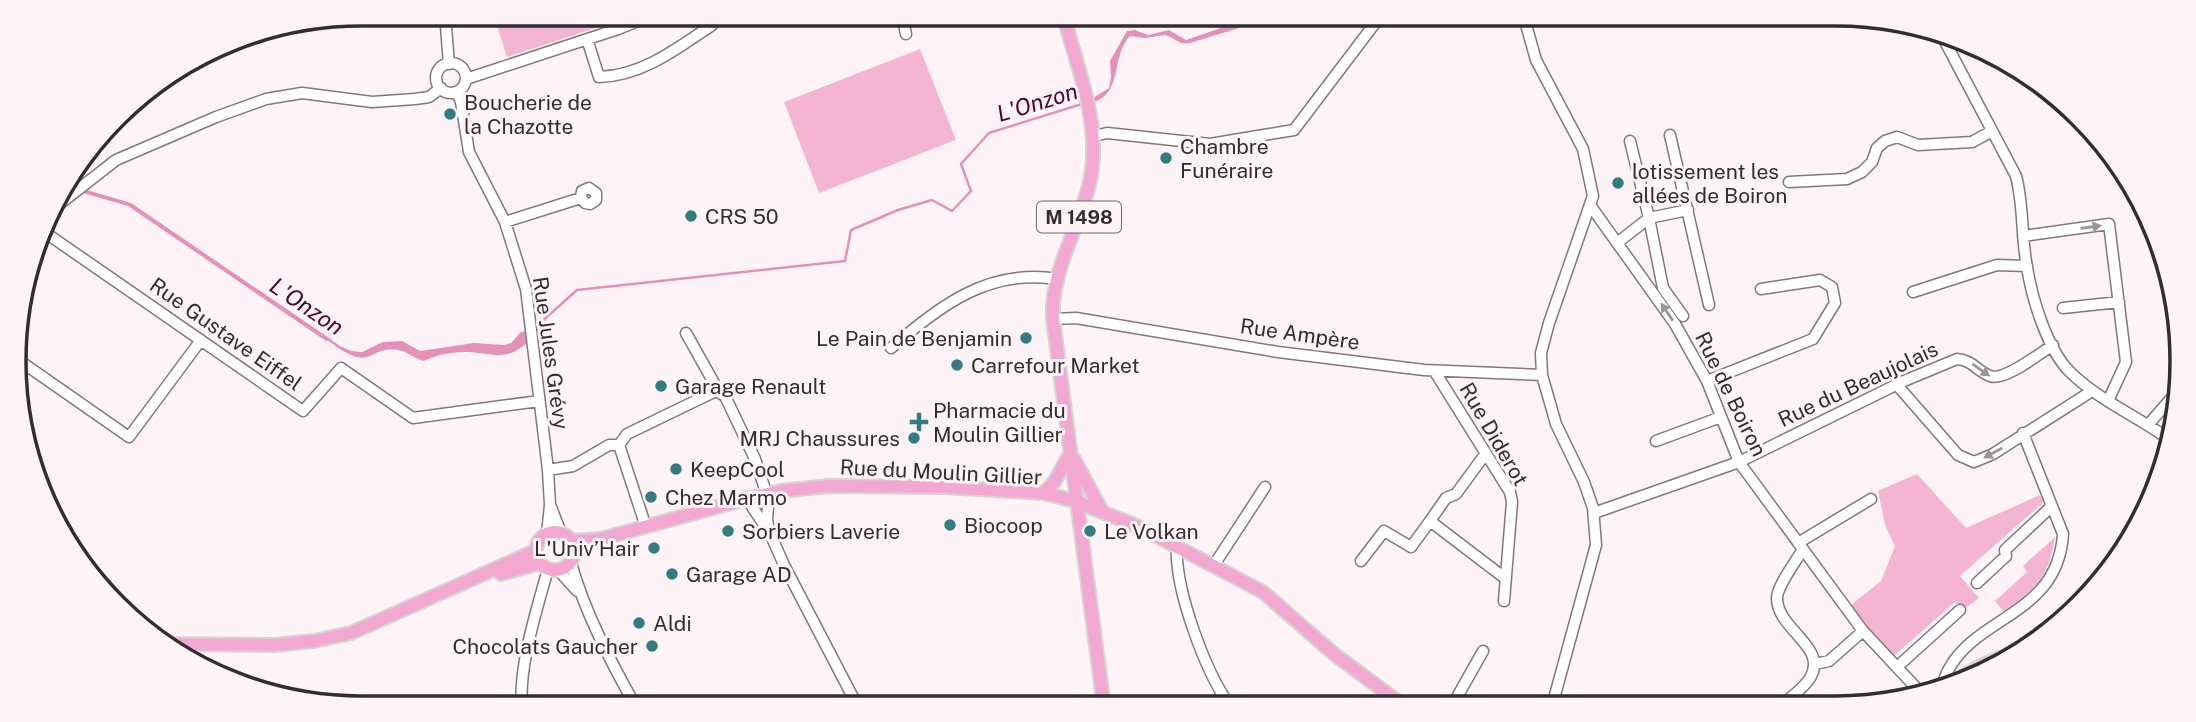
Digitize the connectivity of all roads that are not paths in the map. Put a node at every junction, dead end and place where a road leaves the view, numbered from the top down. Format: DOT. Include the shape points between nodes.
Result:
graph roads {
  1 [pos="446,26"];
  2 [pos="623,26"];
  3 [pos="710,26"];
  4 [pos="905,26"];
  5 [pos="1066,26"];
  6 [pos="1373,26"];
  7 [pos="1529,26"];
  8 [pos="906,33"];
  9 [pos="587,39"];
  10 [pos="1947,46"];
  11 [pos="449,64"];
  12 [pos="466,79"];
  13 [pos="441,88"];
  14 [pos="457,92"];
  15 [pos="1992,131"];
  16 [pos="1094,135"];
  17 [pos="1670,135"];
  18 [pos="1630,141"];
  19 [pos="1789,182"];
  20 [pos="70,196"];
  21 [pos="582,198"];
  22 [pos="1590,205"];
  23 [pos="1688,210"];
  24 [pos="1649,218"];
  25 [pos="505,222"];
  26 [pos="51,236"];
  27 [pos="2023,236"];
  28 [pos="1616,243"];
  29 [pos="2026,266"];
  30 [pos="1057,279"];
  31 [pos="1761,289"];
  32 [pos="1913,292"];
  33 [pos="2119,302"];
  34 [pos="1709,305"];
  35 [pos="2063,308"];
  36 [pos="1683,316"];
  37 [pos="1053,320"];
  38 [pos="686,333"];
  39 [pos="201,340"];
  40 [pos="2053,345"];
  41 [pos="891,348"];
  42 [pos="26,364"];
  43 [pos="1435,372"];
  44 [pos="1542,375"];
  45 [pos="1707,381"];
  46 [pos="1897,385"];
  47 [pos="716,391"];
  48 [pos="2092,391"];
  49 [pos="539,401"];
  50 [pos="2108,401"];
  51 [pos="2167,404"];
  52 [pos="1721,417"];
  53 [pos="2148,425"];
  54 [pos="2024,433"];
  55 [pos="2161,434"];
  56 [pos="1656,441"];
  57 [pos="619,445"];
  58 [pos="1069,450"];
  59 [pos="1486,453"];
  60 [pos="1739,461"];
  61 [pos="548,470"];
  62 [pos="1265,487"];
  63 [pos="1045,494"];
  64 [pos="768,495"];
  65 [pos="747,499"];
  66 [pos="1871,499"];
  67 [pos="1075,501"];
  68 [pos="550,505"];
  69 [pos="2052,506"];
  70 [pos="1102,511"];
  71 [pos="1594,513"];
  72 [pos="1430,521"];
  73 [pos="1079,524"];
  74 [pos="646,527"];
  75 [pos="769,531"];
  76 [pos="547,534"];
  77 [pos="1177,545"];
  78 [pos="1801,546"];
  79 [pos="569,547"];
  80 [pos="1361,561"];
  81 [pos="545,563"];
  82 [pos="1214,565"];
  83 [pos="1506,579"];
  84 [pos="1977,583"];
  85 [pos="582,597"];
  86 [pos="1504,601"];
  87 [pos="1960,610"];
  88 [pos="1863,631"];
  89 [pos="183,644"];
  90 [pos="1483,651"];
  91 [pos="1815,664"];
  92 [pos="1897,667"];
  93 [pos="1945,677"];
  94 [pos="1914,686"];
  95 [pos="523,696"];
  96 [pos="630,696"];
  97 [pos="852,696"];
  98 [pos="1103,696"];
  99 [pos="1224,696"];
  100 [pos="1391,696"];
  101 [pos="1458,696"];
  102 [pos="1555,696"];
  103 [pos="1791,696"];
  1 -- 11 [label="street"];
  2 -- 9 [label="street"];
  3 -- 9 [label="street" via="658,60 620,77 599,77"];
  4 -- 8 [label="street"];
  5 -- 16 [label="main road, M 1498"];
  6 -- 16 [label="street" via="1294,130 1210,144"];
  7 -- 22 [label="street" via="1536,60 1583,149 1593,197"];
  9 -- 12 [label="street"];
  10 -- 15 [label="street"];
  11 -- 12 [label="street" via="463,69"];
  11 -- 13 [label="street" via="437,73"];
  12 -- 14 [label="street"];
  13 -- 14 [label="street"];
  13 -- 20 [label="street" via="429,97 373,102 302,93 266,99 116,160"];
  14 -- 25 [label="street, Rue Jules Grévy" via="470,152"];
  15 -- 19 [label="street" via="1972,142 1918,145 1897,137 1885,141 1862,172 1847,179"];
  15 -- 27 [label="street" via="2021,195"];
  16 -- 30 [label="main road, M 1498" via="1090,179"];
  17 -- 23 [label="street"];
  18 -- 24 [label="street"];
  21 -- 25 [label="street"];
  22 -- 28 [label="street, Rue de Boiron"];
  22 -- 44 [label="street" via="1549,323 1541,353"];
  23 -- 24 [label="street"];
  23 -- 34 [label="street"];
  24 -- 28 [label="street"];
  24 -- 36 [label="street" via="1663,288"];
  25 -- 49 [label="street, Rue Jules Grévy" via="526,289"];
  26 -- 39 [label="street, Rue Gustave Eiffel"];
  27 -- 29 [label="street"];
  27 -- 33 [label="street, one-way" via="2109,224"];
  45 -- 28 [label="street, Rue de Boiron, one-way" via="1675,324"];
  29 -- 32 [label="street" via="1997,265"];
  29 -- 40 [label="street"];
  30 -- 37 [label="main road, M 1498"];
  30 -- 41 [label="street" via="989,282 930,314"];
  31 -- 45 [label="street" via="1820,280 1832,287 1835,303 1813,339"];
  33 -- 35 [label="street"];
  33 -- 50 [label="street" via="2126,362"];
  37 -- 43 [label="street, Rue Ampère" via="1076,318 1278,352"];
  37 -- 58 [label="main road, M 1498"];
  38 -- 47 [label="street"];
  39 -- 42 [label="street" via="129,437"];
  39 -- 49 [label="street, Rue Gustave Eiffel" via="303,411 341,368 413,418"];
  46 -- 40 [label="street, Rue du Beaujolais, one-way" via="1957,359 1966,359 1992,377 2003,377"];
  40 -- 48 [label="street" via="2068,370"];
  43 -- 44 [label="street, Rue Ampère"];
  43 -- 59 [label="street, Rue Diderot"];
  44 -- 71 [label="street" via="1556,424"];
  45 -- 52 [label="street, Rue de Boiron"];
  54 -- 46 [label="street, one-way" via="1974,462 1958,456"];
  46 -- 60 [label="street, Rue du Beaujolais"];
  47 -- 57 [label="street" via="627,434"];
  47 -- 64 [label="street" via="725,396"];
  48 -- 50 [label="street"];
  48 -- 54 [label="street"];
  49 -- 61 [label="street, Rue Jules Grévy"];
  50 -- 53 [label="street"];
  51 -- 53 [label="street"];
  52 -- 56 [label="street"];
  52 -- 60 [label="street, Rue de Boiron"];
  53 -- 55 [label="street"];
  54 -- 69 [label="street"];
  57 -- 61 [label="street" via="609,445 573,466"];
  57 -- 74 [label="street"];
  58 -- 63 [label="main road"];
  58 -- 67 [label="main road, M 1498"];
  58 -- 70 [label="main road"];
  59 -- 72 [label="street"];
  59 -- 83 [label="street, Rue Diderot" via="1512,502"];
  60 -- 71 [label="street, Rue du Beaujolais"];
  60 -- 78 [label="street, Rue de Boiron"];
  61 -- 68 [label="street, Rue Jules Grévy"];
  62 -- 82 [label="street"];
  63 -- 64 [label="main road, Rue du Moulin Gillier" via="879,485"];
  63 -- 67 [label="main road, Rue du Moulin Gillier"];
  63 -- 73 [label="main road"];
  64 -- 65 [label="main road, Rue du Moulin Gillier"];
  64 -- 75 [label="street"];
  65 -- 74 [label="main road, Rue du Moulin Gillier"];
  65 -- 75 [label="street"];
  66 -- 78 [label="street"];
  67 -- 70 [label="main road, Rue du Moulin Gillier"];
  67 -- 73 [label="main road, M 1498"];
  68 -- 76 [label="street"];
  68 -- 79 [label="street"];
  69 -- 84 [label="street"];
  69 -- 93 [label="street" via="2063,534 2050,577 2021,609 1973,641"];
  70 -- 77 [label="main road, Rue du Moulin Gillier"];
  71 -- 102 [label="street" via="1596,545"];
  72 -- 80 [label="street" via="1411,547 1384,531"];
  72 -- 83 [label="street"];
  73 -- 98 [label="main road, M 1498"];
  74 -- 79 [label="main road, Rue du Moulin Gillier"];
  75 -- 97 [label="street"];
  76 -- 79 [label="main road, Rue du Moulin Gillier"];
  76 -- 81 [label="main road" via="541,538"];
  77 -- 82 [label="main road, Rue du Moulin Gillier"];
  77 -- 99 [label="street" via="1177,568 1190,616 1211,676"];
  78 -- 88 [label="street, Rue de Boiron"];
  78 -- 91 [label="street" via="1777,594 1779,613 1810,647"];
  79 -- 81 [label="main road"];
  79 -- 85 [label="street"];
  81 -- 85 [label="street"];
  81 -- 89 [label="main road" via="450,589 352,633 275,645"];
  81 -- 95 [label="street"];
  82 -- 100 [label="main road, Rue du Moulin Gillier" via="1263,592"];
  83 -- 86 [label="street, Rue Diderot"];
  85 -- 96 [label="street"];
  87 -- 92 [label="street"];
  88 -- 91 [label="street" via="1829,661"];
  88 -- 92 [label="street, Rue de Boiron"];
  90 -- 101 [label="street"];
  91 -- 103 [label="street" via="1810,678"];
  92 -- 94 [label="street, Rue de Boiron"];
}
